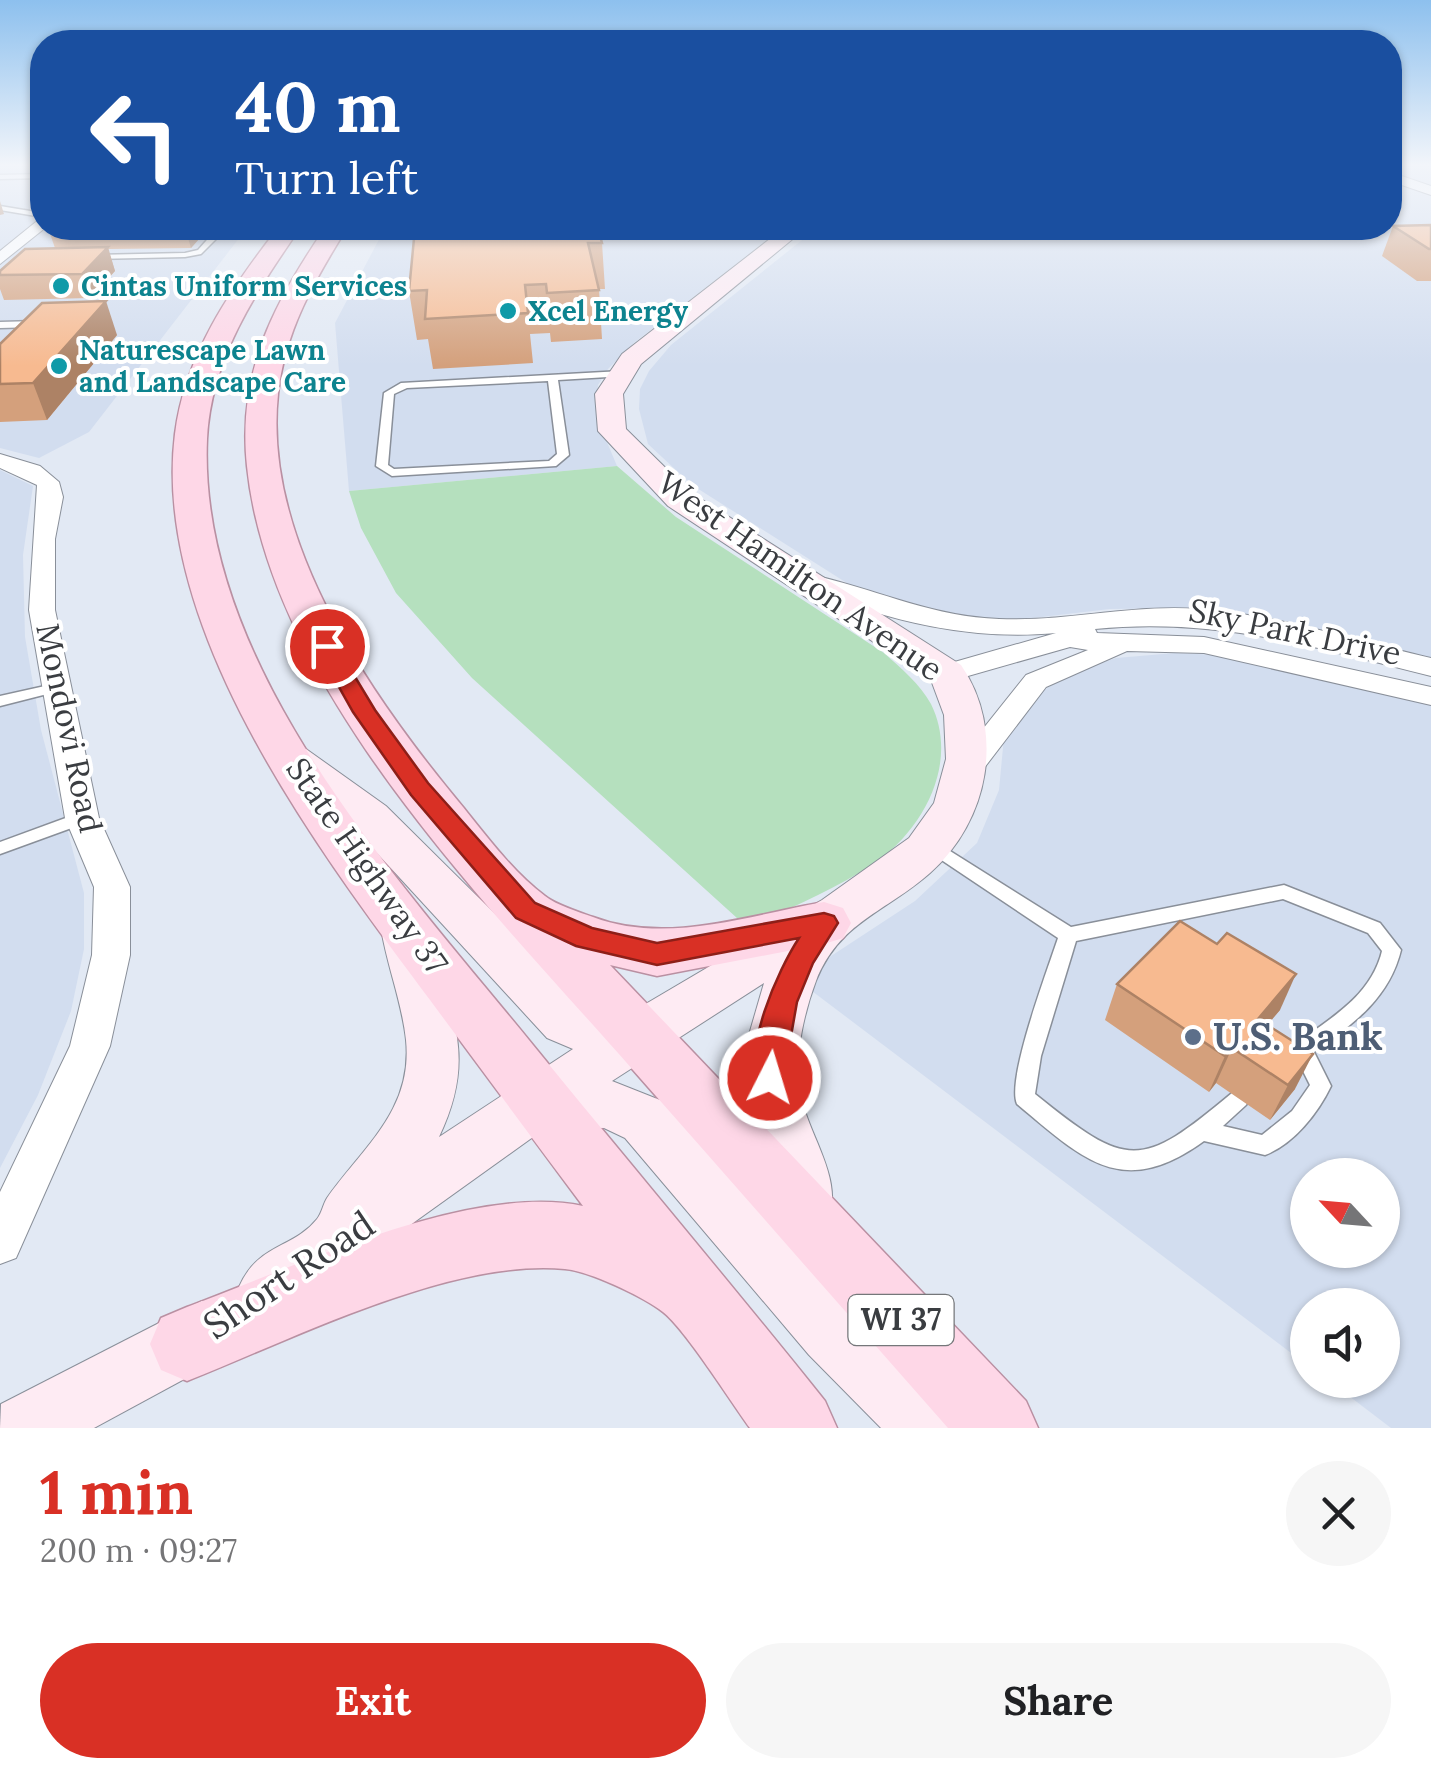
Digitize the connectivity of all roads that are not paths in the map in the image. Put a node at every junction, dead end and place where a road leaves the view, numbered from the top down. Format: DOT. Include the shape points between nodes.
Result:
graph roads {
  1 [pos="27,233"];
  2 [pos="211,240"];
  3 [pos="279,240"];
  4 [pos="329,240"];
  5 [pos="781,240"];
  6 [pos="74,258"];
  7 [pos="0,259"];
  8 [pos="18,259"];
  9 [pos="58,324"];
  10 [pos="0,325"];
  11 [pos="622,374"];
  12 [pos="552,376"];
  13 [pos="0,460"];
  14 [pos="813,582"];
  15 [pos="1114,621"];
  16 [pos="1067,641"];
  17 [pos="1144,641"];
  18 [pos="1431,667"];
  19 [pos="947,673"];
  20 [pos="54,688"];
  21 [pos="1431,696"];
  22 [pos="0,700"];
  23 [pos="292,759"];
  24 [pos="967,769"];
  25 [pos="82,818"];
  26 [pos="930,845"];
  27 [pos="0,848"];
  28 [pos="526,910"];
  29 [pos="824,923"];
  30 [pos="405,928"];
  31 [pos="1068,935"];
  32 [pos="639,1034"];
  33 [pos="1302,1049"];
  34 [pos="1271,1074"];
  35 [pos="1240,1099"];
  36 [pos="541,1102"];
  37 [pos="1203,1131"];
  38 [pos="804,1212"];
  39 [pos="0,1242"];
  40 [pos="308,1262"];
  41 [pos="692,1290"];
  42 [pos="187,1344"];
  43 [pos="25,1428"];
  44 [pos="798,1428"];
  45 [pos="930,1428"];
  46 [pos="999,1428"];
  1 -- 7 [label="street"];
  2 -- 6 [label="lane" via="185,255"];
  3 -- 23 [label="main road, State Highway 37" via="216,337 198,395 190,472 203,552 237,664"];
  4 -- 28 [label="main road, WI 37" via="284,315 267,371 264,475 277,527 297,584 365,712 419,789"];
  5 -- 11 [label="street" via="631,359"];
  7 -- 8 [label="lane"];
  9 -- 10 [label="lane"];
  11 -- 12 [label="lane"];
  11 -- 14 [label="street, West Hamilton Avenue" via="609,394 612,430 660,484"];
  12 -- 12 [label="lane" via="405,385 389,393 382,466 392,473 552,464 563,455"];
  13 -- 20 [label="street, Mondovi Road" via="48,482 42,610"];
  14 -- 15 [label="street, Sky Park Drive" via="901,613 962,624"];
  14 -- 19 [label="street, West Hamilton Avenue"];
  15 -- 16 [label="street, Sky Park Drive"];
  15 -- 18 [label="street, Sky Park Drive" via="1234,622"];
  16 -- 17 [label="street, Sky Park Drive"];
  16 -- 19 [label="street, Sky Park Drive"];
  17 -- 21 [label="street, Sky Park Drive" via="1245,652"];
  17 -- 24 [label="street, Sky Park Drive" via="1036,681"];
  19 -- 24 [label="street, West Hamilton Avenue" via="968,726"];
  20 -- 22 [label="lane"];
  20 -- 25 [label="street, Mondovi Road"];
  23 -- 30 [label="main road, State Highway 37"];
  23 -- 32 [label="street" via="370,817 566,1023 590,1034"];
  24 -- 26 [label="street, West Hamilton Avenue"];
  25 -- 27 [label="lane"];
  25 -- 39 [label="street, Mondovi Road" via="112,886 111,954 90,1046"];
  26 -- 29 [label="street, West Hamilton Avenue"];
  26 -- 31 [label="lane"];
  28 -- 29 [label="main road" via="586,938 657,954"];
  28 -- 32 [label="main road, WI 37"];
  29 -- 32 [label="street, West Hamilton Avenue"];
  29 -- 38 [label="street" via="791,979 771,1052 772,1090 800,1161"];
  30 -- 36 [label="main road, State Highway 37"];
  30 -- 40 [label="street" via="432,1041 434,1068 425,1103 389,1168"];
  31 -- 33 [label="lane" via="1284,892 1374,928 1392,950 1390,970 1354,1013"];
  31 -- 37 [label="lane" via="1024,1098 1087,1151 1120,1162 1158,1158"];
  32 -- 36 [label="street, West Hamilton Avenue"];
  32 -- 38 [label="main road, WI 37"];
  33 -- 34 [label="lane"];
  33 -- 37 [label="lane" via="1321,1086 1299,1118 1265,1145"];
  35 -- 37 [label="lane"];
  36 -- 40 [label="street, Short Road"];
  36 -- 41 [label="main road, State Highway 37"];
  36 -- 45 [label="street" via="607,1104 644,1120 832,1332"];
  38 -- 46 [label="main road, WI 37"];
  40 -- 42 [label="street, Short Road"];
  41 -- 42 [label="main road" via="598,1244 533,1235 452,1250"];
  41 -- 44 [label="main road, State Highway 37"];
  42 -- 43 [label="street, Short Road"];
}
